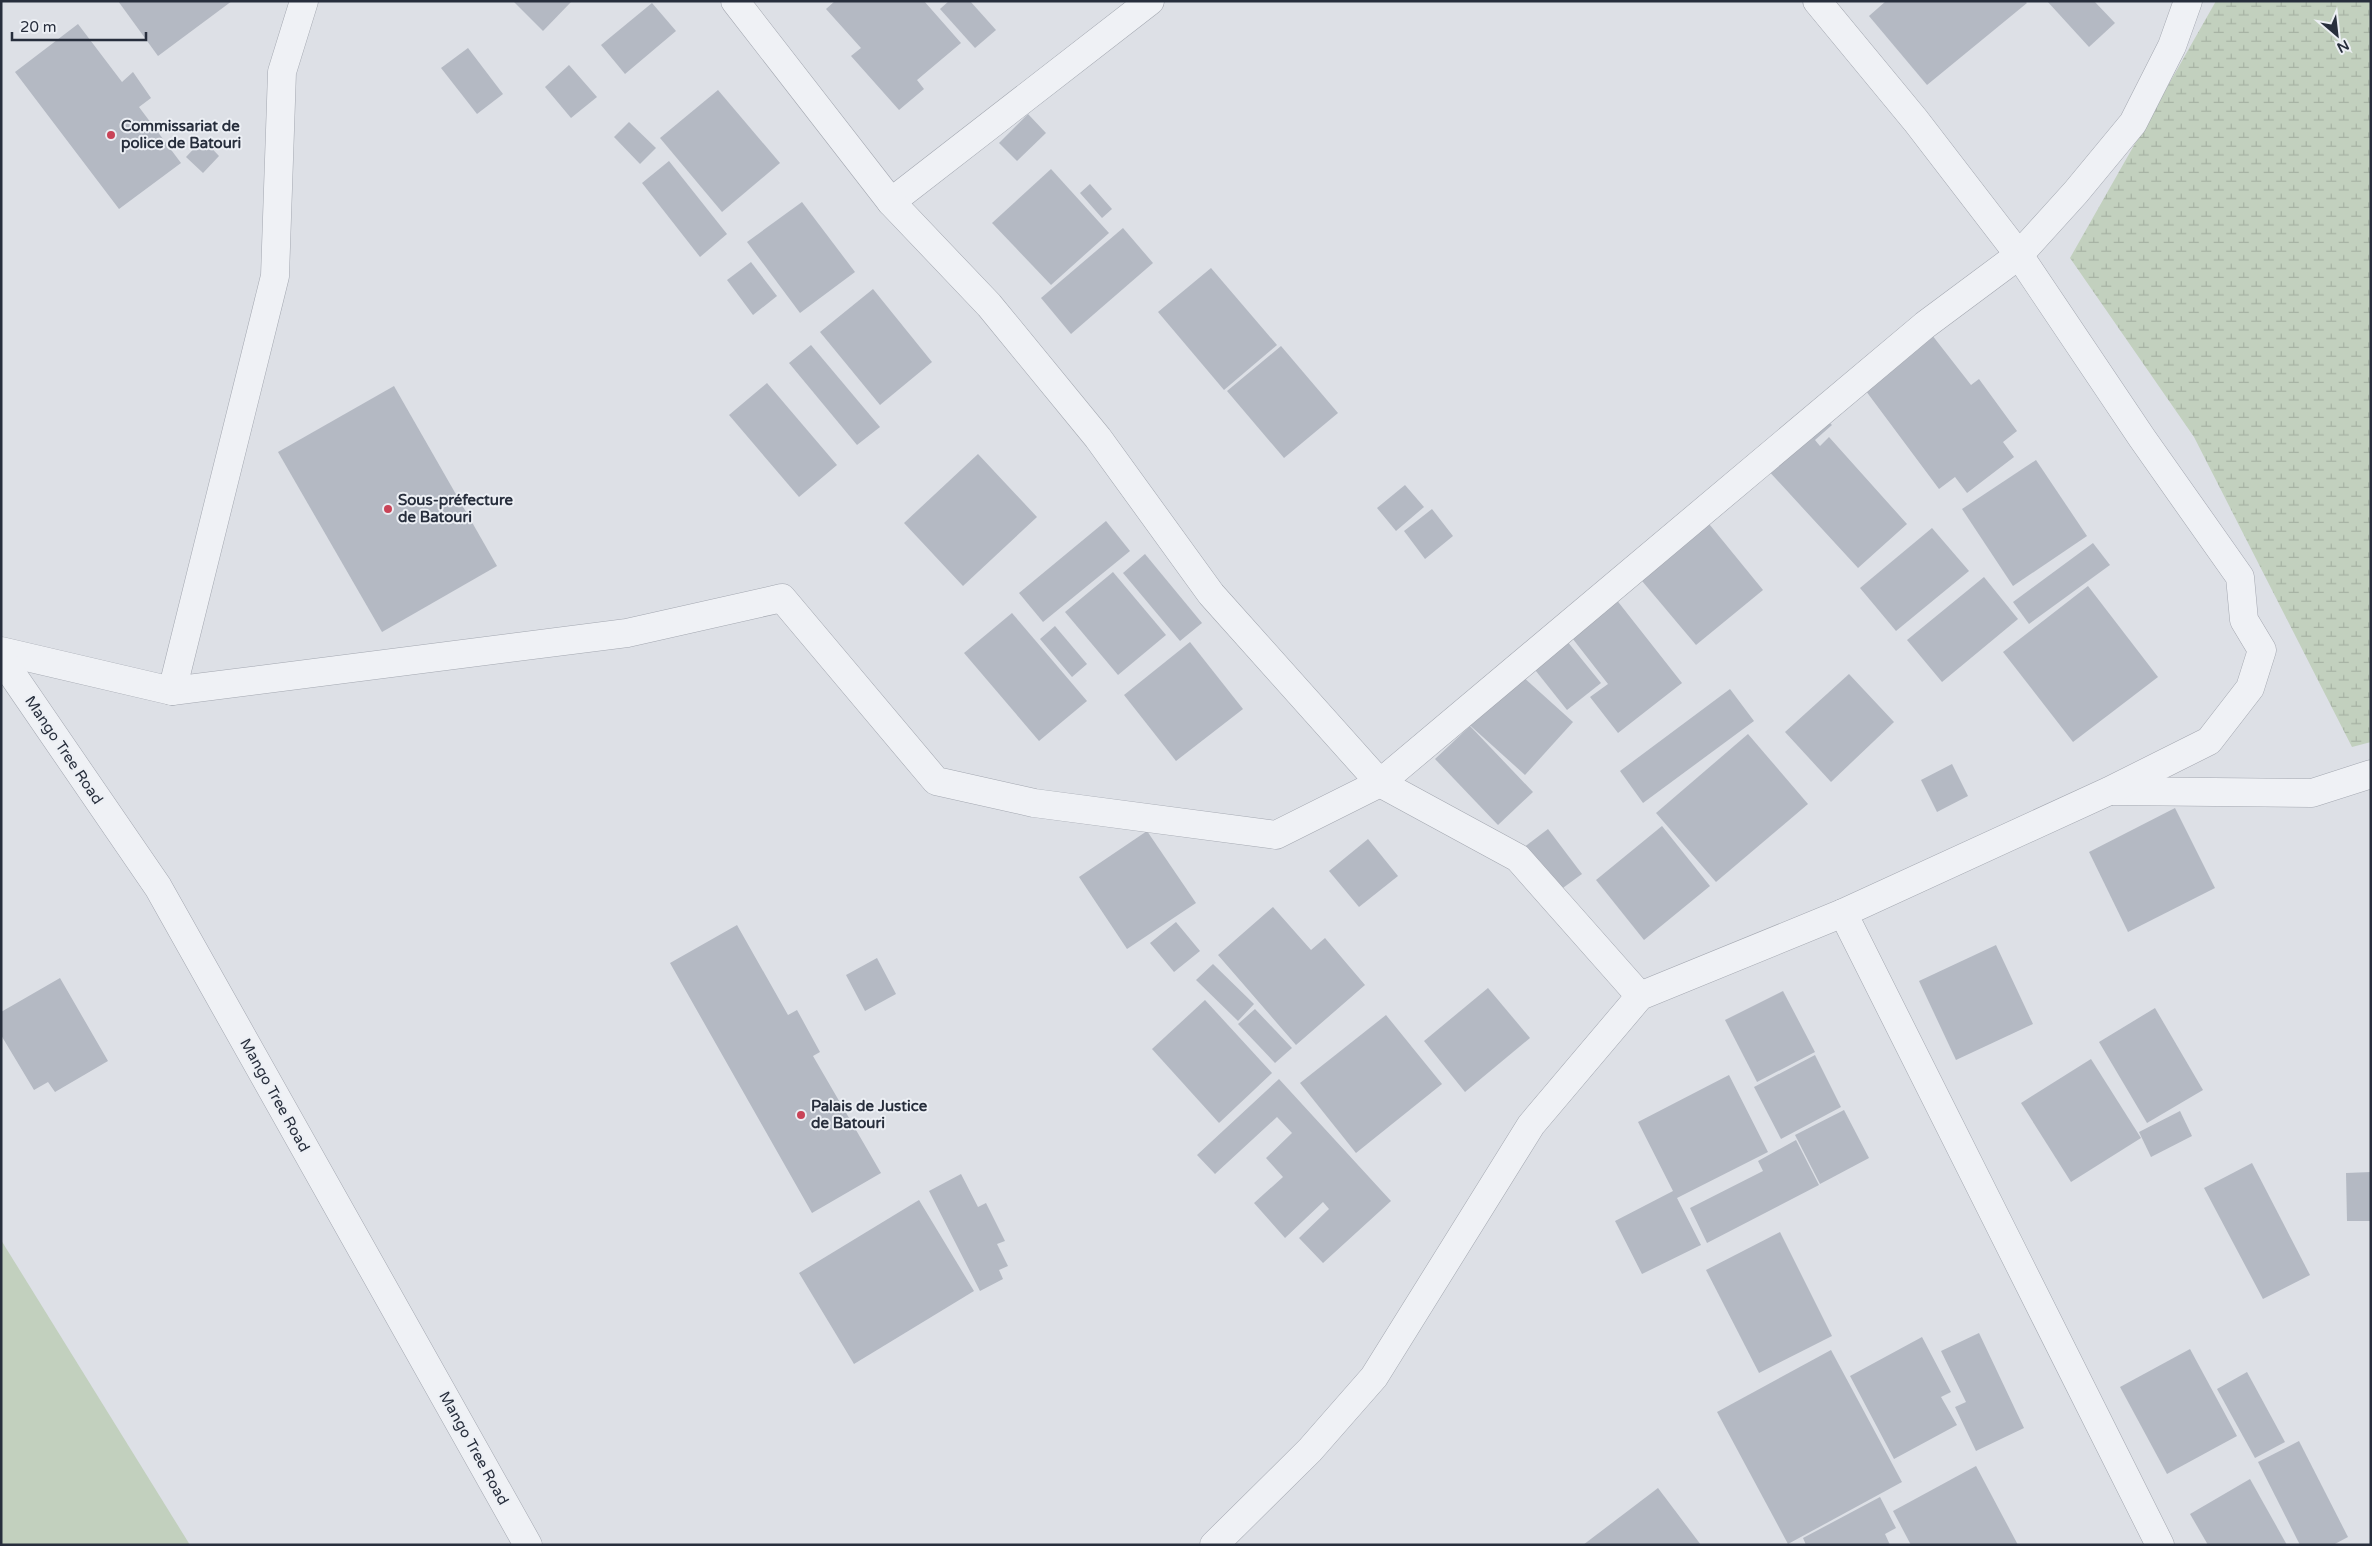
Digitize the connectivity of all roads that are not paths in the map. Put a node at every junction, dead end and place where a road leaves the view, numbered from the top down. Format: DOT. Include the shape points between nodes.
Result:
graph roads {
  1 [pos="304,1"];
  2 [pos="735,1"];
  3 [pos="1150,1"];
  4 [pos="1817,1"];
  5 [pos="2188,1"];
  6 [pos="891,202"];
  7 [pos="2018,255"];
  8 [pos="1,652"];
  9 [pos="1,658"];
  10 [pos="172,691"];
  11 [pos="2371,774"];
  12 [pos="1380,783"];
  13 [pos="2109,791"];
  14 [pos="1843,913"];
  15 [pos="1640,996"];
  16 [pos="528,1545"];
  17 [pos="1214,1545"];
  18 [pos="2160,1545"];
  1 -- 10 [label="street" via="282,72 275,276"];
  2 -- 6 [label="street"];
  3 -- 6 [label="street"];
  4 -- 7 [label="street" via="1916,121"];
  5 -- 7 [label="street" via="2172,46 2133,123"];
  6 -- 12 [label="street" via="989,305 1098,438 1211,594"];
  7 -- 12 [label="street" via="1925,324"];
  7 -- 13 [label="street" via="2240,577 2244,620 2262,650 2250,688 2209,741"];
  8 -- 10 [label="street"];
  9 -- 16 [label="street, Mango Tree Road" via="158,887"];
  10 -- 12 [label="street" via="626,634 782,598 936,781 1034,803 1276,835"];
  11 -- 13 [label="street" via="2312,793"];
  12 -- 15 [label="street" via="1518,858"];
  13 -- 14 [label="street"];
  14 -- 15 [label="street"];
  14 -- 18 [label="street"];
  15 -- 17 [label="street" via="1531,1125 1374,1377 1310,1450"];
}
